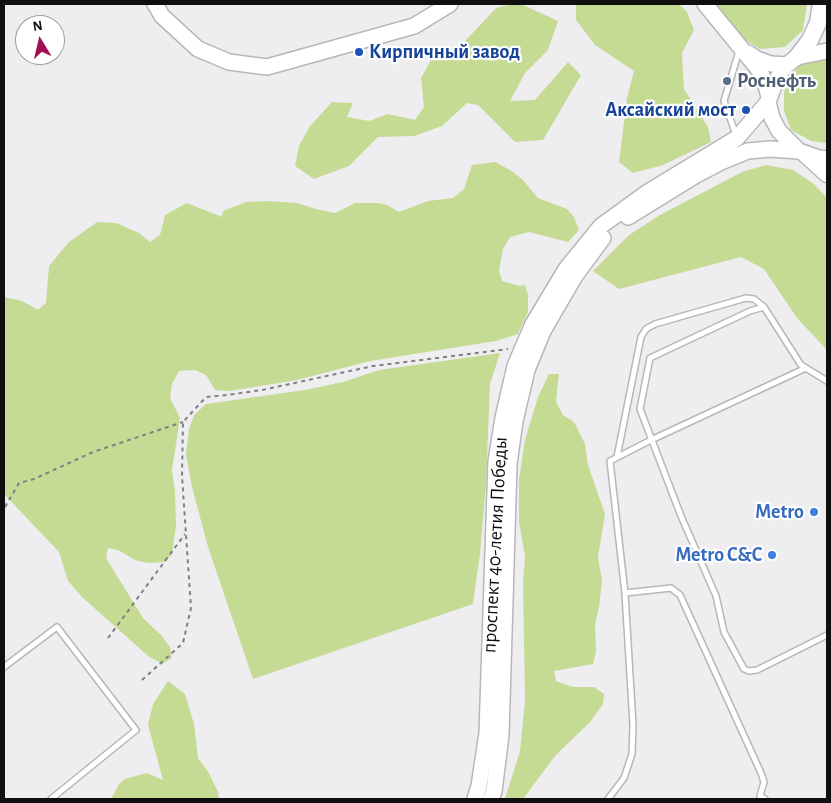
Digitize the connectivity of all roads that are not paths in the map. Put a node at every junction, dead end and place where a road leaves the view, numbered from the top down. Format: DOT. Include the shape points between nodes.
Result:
graph roads {
  1 [pos="155,4"];
  2 [pos="450,4"];
  3 [pos="705,4"];
  4 [pos="821,4"];
  5 [pos="740,48"];
  6 [pos="827,51"];
  7 [pos="792,61"];
  8 [pos="769,99"];
  9 [pos="737,138"];
  10 [pos="802,153"];
  11 [pos="827,159"];
  12 [pos="827,174"];
  13 [pos="764,307"];
  14 [pos="806,368"];
  15 [pos="827,381"];
  16 [pos="651,440"];
  17 [pos="617,457"];
  18 [pos="625,593"];
  19 [pos="827,635"];
  20 [pos="4,667"];
  21 [pos="51,799"];
  22 [pos="475,799"];
  23 [pos="491,799"];
  24 [pos="608,799"];
  25 [pos="765,799"];
  1 -- 2 [label="main road" via="162,16 198,49 229,62 267,67 414,26"];
  3 -- 5 [label="main road"];
  4 -- 7 [label="main road" via="818,23 810,40"];
  5 -- 7 [label="main road" via="771,64"];
  5 -- 8 [label="main road" via="759,70"];
  5 -- 9 [label="lane" via="724,101"];
  6 -- 7 [label="main road"];
  7 -- 8 [label="main road, проспект 40-летия Победы" via="775,83"];
  8 -- 9 [label="main road, проспект 40-летия Победы"];
  8 -- 10 [label="main road" via="772,118 779,131"];
  9 -- 22 [label="main road, проспект 40-летия Победы" via="645,194 601,226 566,269 523,347 513,375 496,461 487,733"];
  10 -- 11 [label="main road, проспект 40-летия Победы"];
  10 -- 12 [label="main road"];
  10 -- 23 [label="main road, проспект 40-летия Победы" via="770,149 748,151 696,175 628,217 607,233 575,276 543,331 527,370 509,464 501,735"];
  13 -- 14 [label="lane"];
  13 -- 16 [label="lane" via="650,358 640,409"];
  13 -- 17 [label="lane" via="754,299 746,298 646,329 641,337"];
  14 -- 15 [label="lane"];
  14 -- 16 [label="lane"];
  16 -- 17 [label="lane"];
  16 -- 19 [label="lane" via="716,596 724,632 744,669 757,670"];
  17 -- 18 [label="lane" via="610,461"];
  18 -- 24 [label="lane" via="632,754 624,778"];
  18 -- 25 [label="lane" via="671,588 680,595 761,773 764,782 760,796"];
  20 -- 21 [label="lane" via="57,627 136,730"];
}
